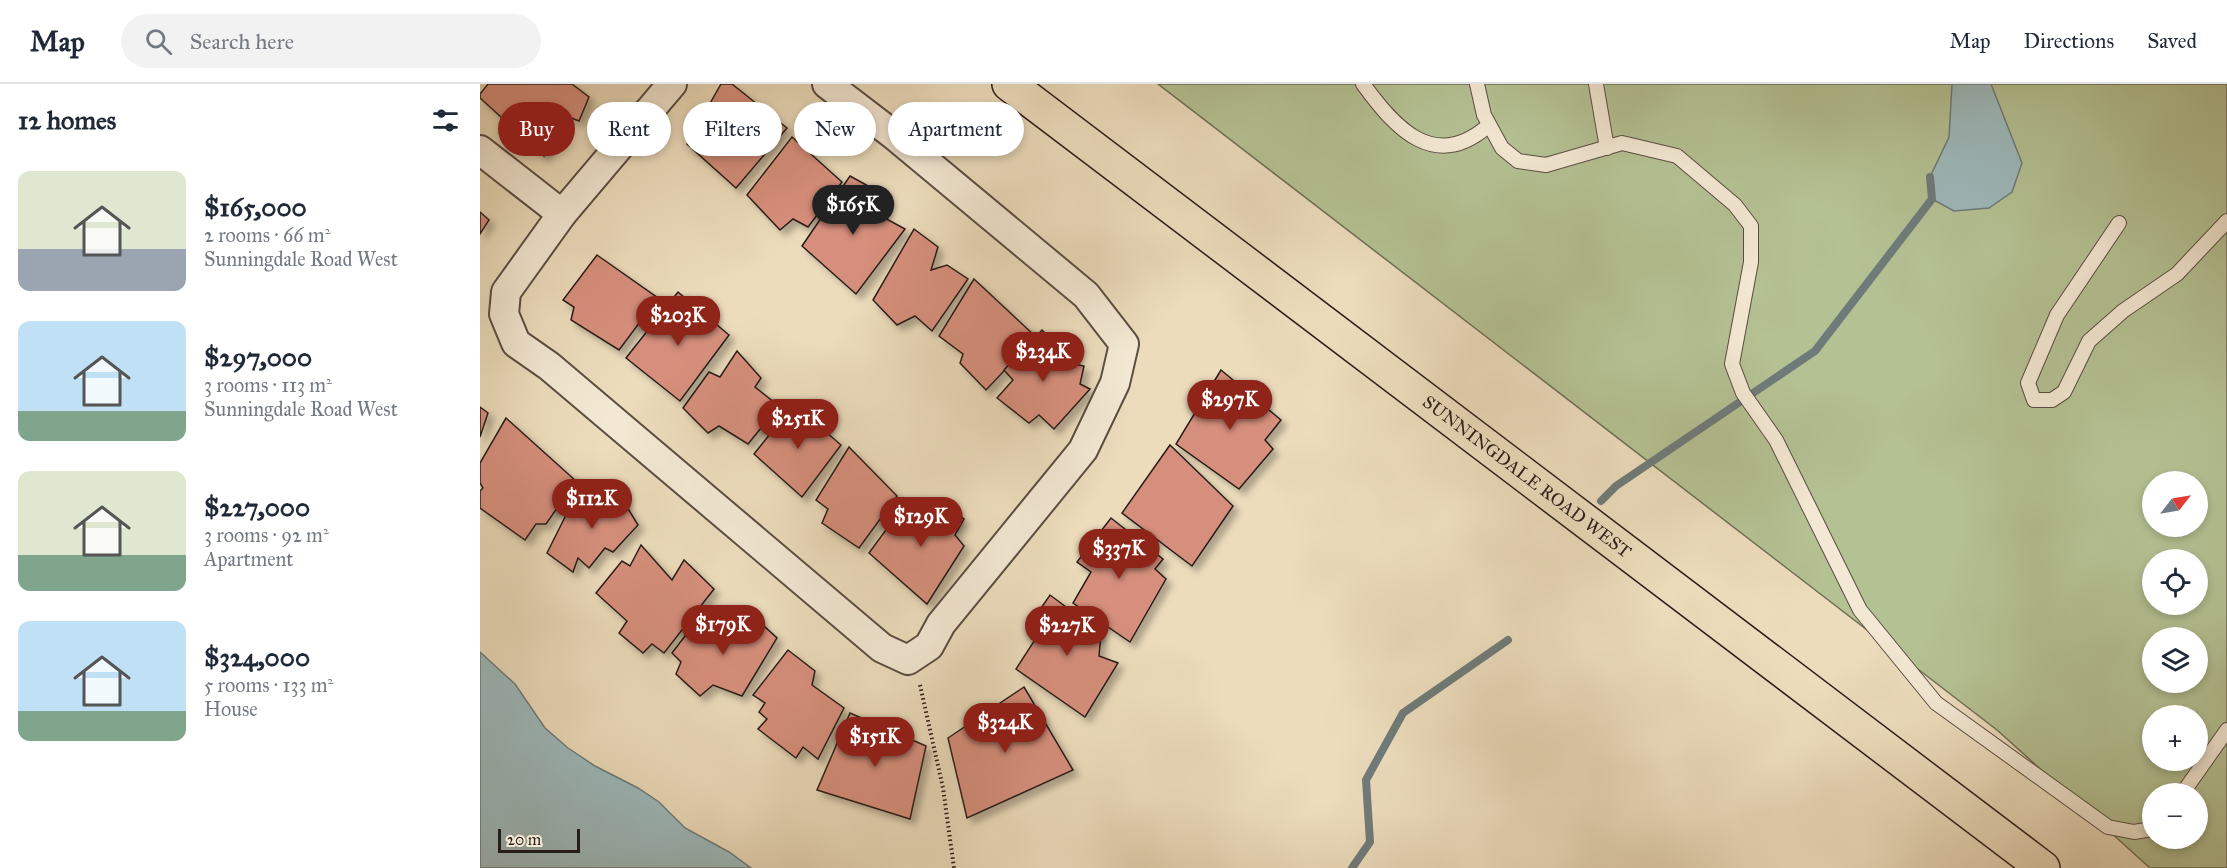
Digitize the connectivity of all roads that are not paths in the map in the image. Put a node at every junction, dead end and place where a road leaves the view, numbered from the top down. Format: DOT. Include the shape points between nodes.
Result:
graph roads {
  1 [pos="672,84"];
  2 [pos="827,84"];
  3 [pos="1009,84"];
  4 [pos="1363,84"];
  5 [pos="1477,84"];
  6 [pos="1596,84"];
  7 [pos="1489,125"];
  8 [pos="1607,148"];
  9 [pos="480,150"];
  10 [pos="562,214"];
  11 [pos="2227,221"];
  12 [pos="2119,223"];
  13 [pos="2227,730"];
  14 [pos="2190,783"];
  15 [pos="2142,831"];
  16 [pos="2043,868"];
  1 -- 10 [label="street"];
  2 -- 10 [label="street" via="1086,295 1124,344 1115,383 1083,450 949,615 929,646 908,660 882,648 549,366 516,343 504,314 506,292"];
  3 -- 16 [label="main road, SUNNINGDALE ROAD WEST"];
  4 -- 7 [label="lane" via="1388,118 1409,136 1428,143 1457,144 1479,135"];
  5 -- 7 [label="lane"];
  6 -- 8 [label="lane"];
  7 -- 8 [label="lane" via="1502,148 1518,161 1546,165"];
  8 -- 15 [label="lane" via="1622,144 1677,156 1736,205 1751,226 1751,262 1732,364 1743,393 1776,440 1860,610 1936,703 2108,827"];
  9 -- 10 [label="street"];
  11 -- 12 [label="lane" via="2177,274 2123,311 2089,341 2064,392 2052,400 2034,400 2028,383 2057,315"];
  13 -- 14 [label="lane"];
}
